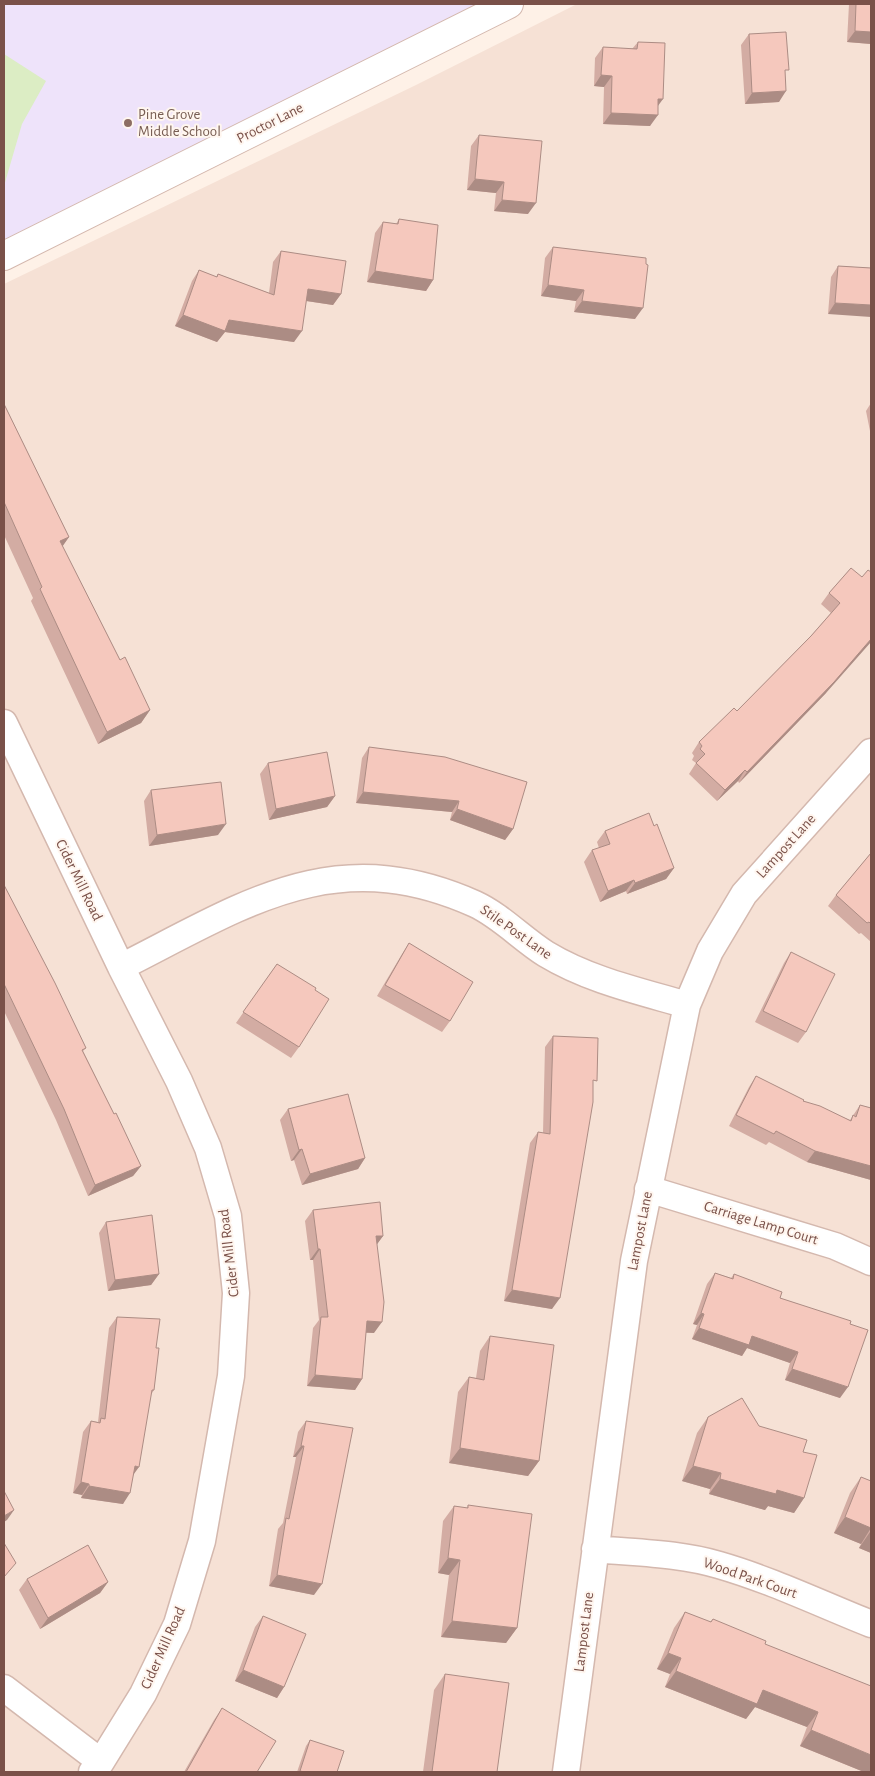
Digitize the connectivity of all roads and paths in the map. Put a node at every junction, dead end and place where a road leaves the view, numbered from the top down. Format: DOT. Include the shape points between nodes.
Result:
graph roads {
  1 [pos="509,4"];
  2 [pos="4,256"];
  3 [pos="4,723"];
  4 [pos="871,752"];
  5 [pos="121,967"];
  6 [pos="687,1005"];
  7 [pos="648,1189"];
  8 [pos="871,1262"];
  9 [pos="595,1549"];
  10 [pos="871,1624"];
  11 [pos="4,1688"];
  12 [pos="96,1767"];
  13 [pos="566,1772"];
  1 -- 2 [label="street, Proctor Lane"];
  3 -- 5 [label="street, Cider Mill Road"];
  4 -- 6 [label="street, Lampost Lane" via="744,894 710,951"];
  5 -- 6 [label="street, Stile Post Lane" via="252,901 307,883 351,877 395,879 442,891 477,905 570,967"];
  5 -- 12 [label="street, Cider Mill Road" via="179,1081 208,1148 228,1216 236,1293 232,1376 202,1540 177,1624 143,1694"];
  6 -- 7 [label="street, Lampost Lane"];
  7 -- 8 [label="street, Carriage Lamp Court" via="835,1246"];
  7 -- 9 [label="street, Lampost Lane" via="621,1346"];
  9 -- 10 [label="street, Wood Park Court" via="682,1557 718,1565"];
  9 -- 13 [label="street, Lampost Lane"];
  11 -- 12 [label="street"];
}
